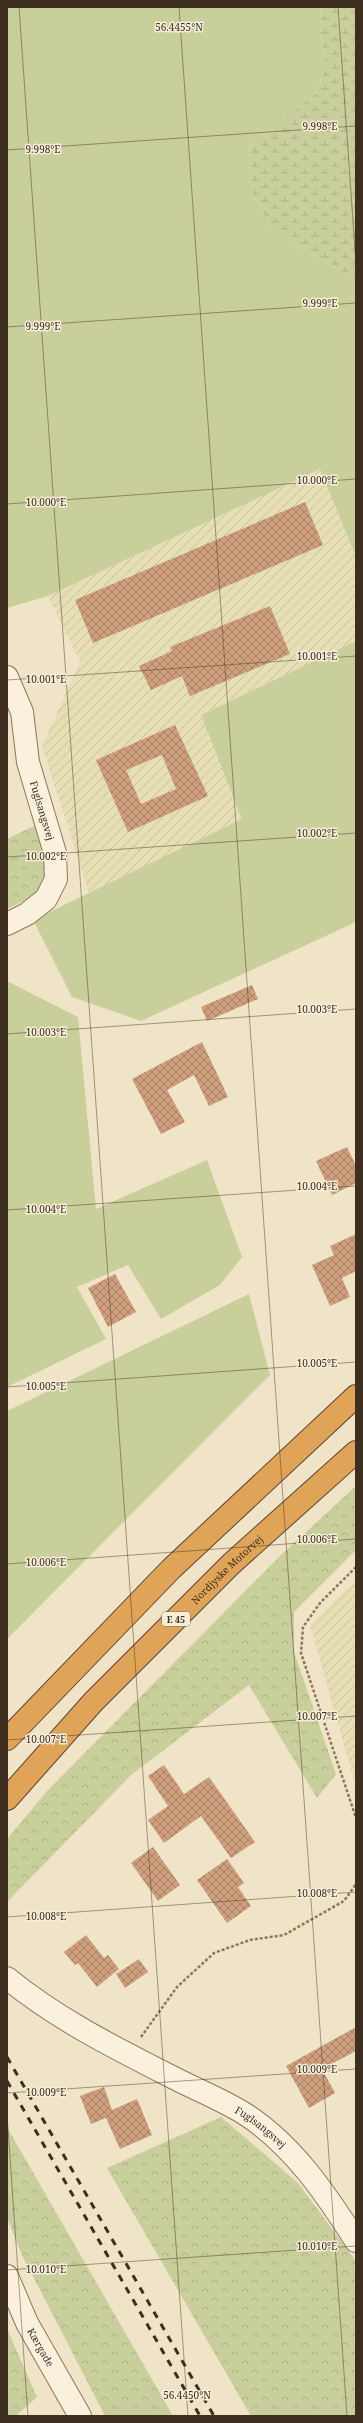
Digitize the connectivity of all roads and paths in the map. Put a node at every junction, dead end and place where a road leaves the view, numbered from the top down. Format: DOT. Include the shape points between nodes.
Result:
graph roads {
  1 [pos="7,677"];
  2 [pos="7,924"];
  3 [pos="356,1396"];
  4 [pos="356,1452"];
  5 [pos="356,1567"];
  6 [pos="7,1739"];
  7 [pos="7,1799"];
  8 [pos="356,1818"];
  9 [pos="356,1884"];
  10 [pos="7,1978"];
  11 [pos="130,2056"];
  12 [pos="356,2240"];
  13 [pos="7,2276"];
  14 [pos="80,2416"];
  1 -- 2 [label="street, Fuglsangsvej" via="22,712 28,762 55,853 56,879 46,899 27,914"];
  3 -- 6 [label="highway" via="171,1569"];
  4 -- 7 [label="highway, Nordjyske Motorvej / E 45" via="231,1564 94,1701"];
  5 -- 8 [label="path" via="320,1603 303,1627 301,1653"];
  9 -- 11 [label="path" via="344,1901 284,1935 250,1940 214,1953 177,1987 146,2027"];
  10 -- 11 [label="street, Fuglsangsvej" via="38,2003"];
  11 -- 12 [label="street, Fuglsangsvej" via="245,2114 289,2151 317,2183"];
  13 -- 14 [label="street, Kærgade" via="27,2323"];
}
